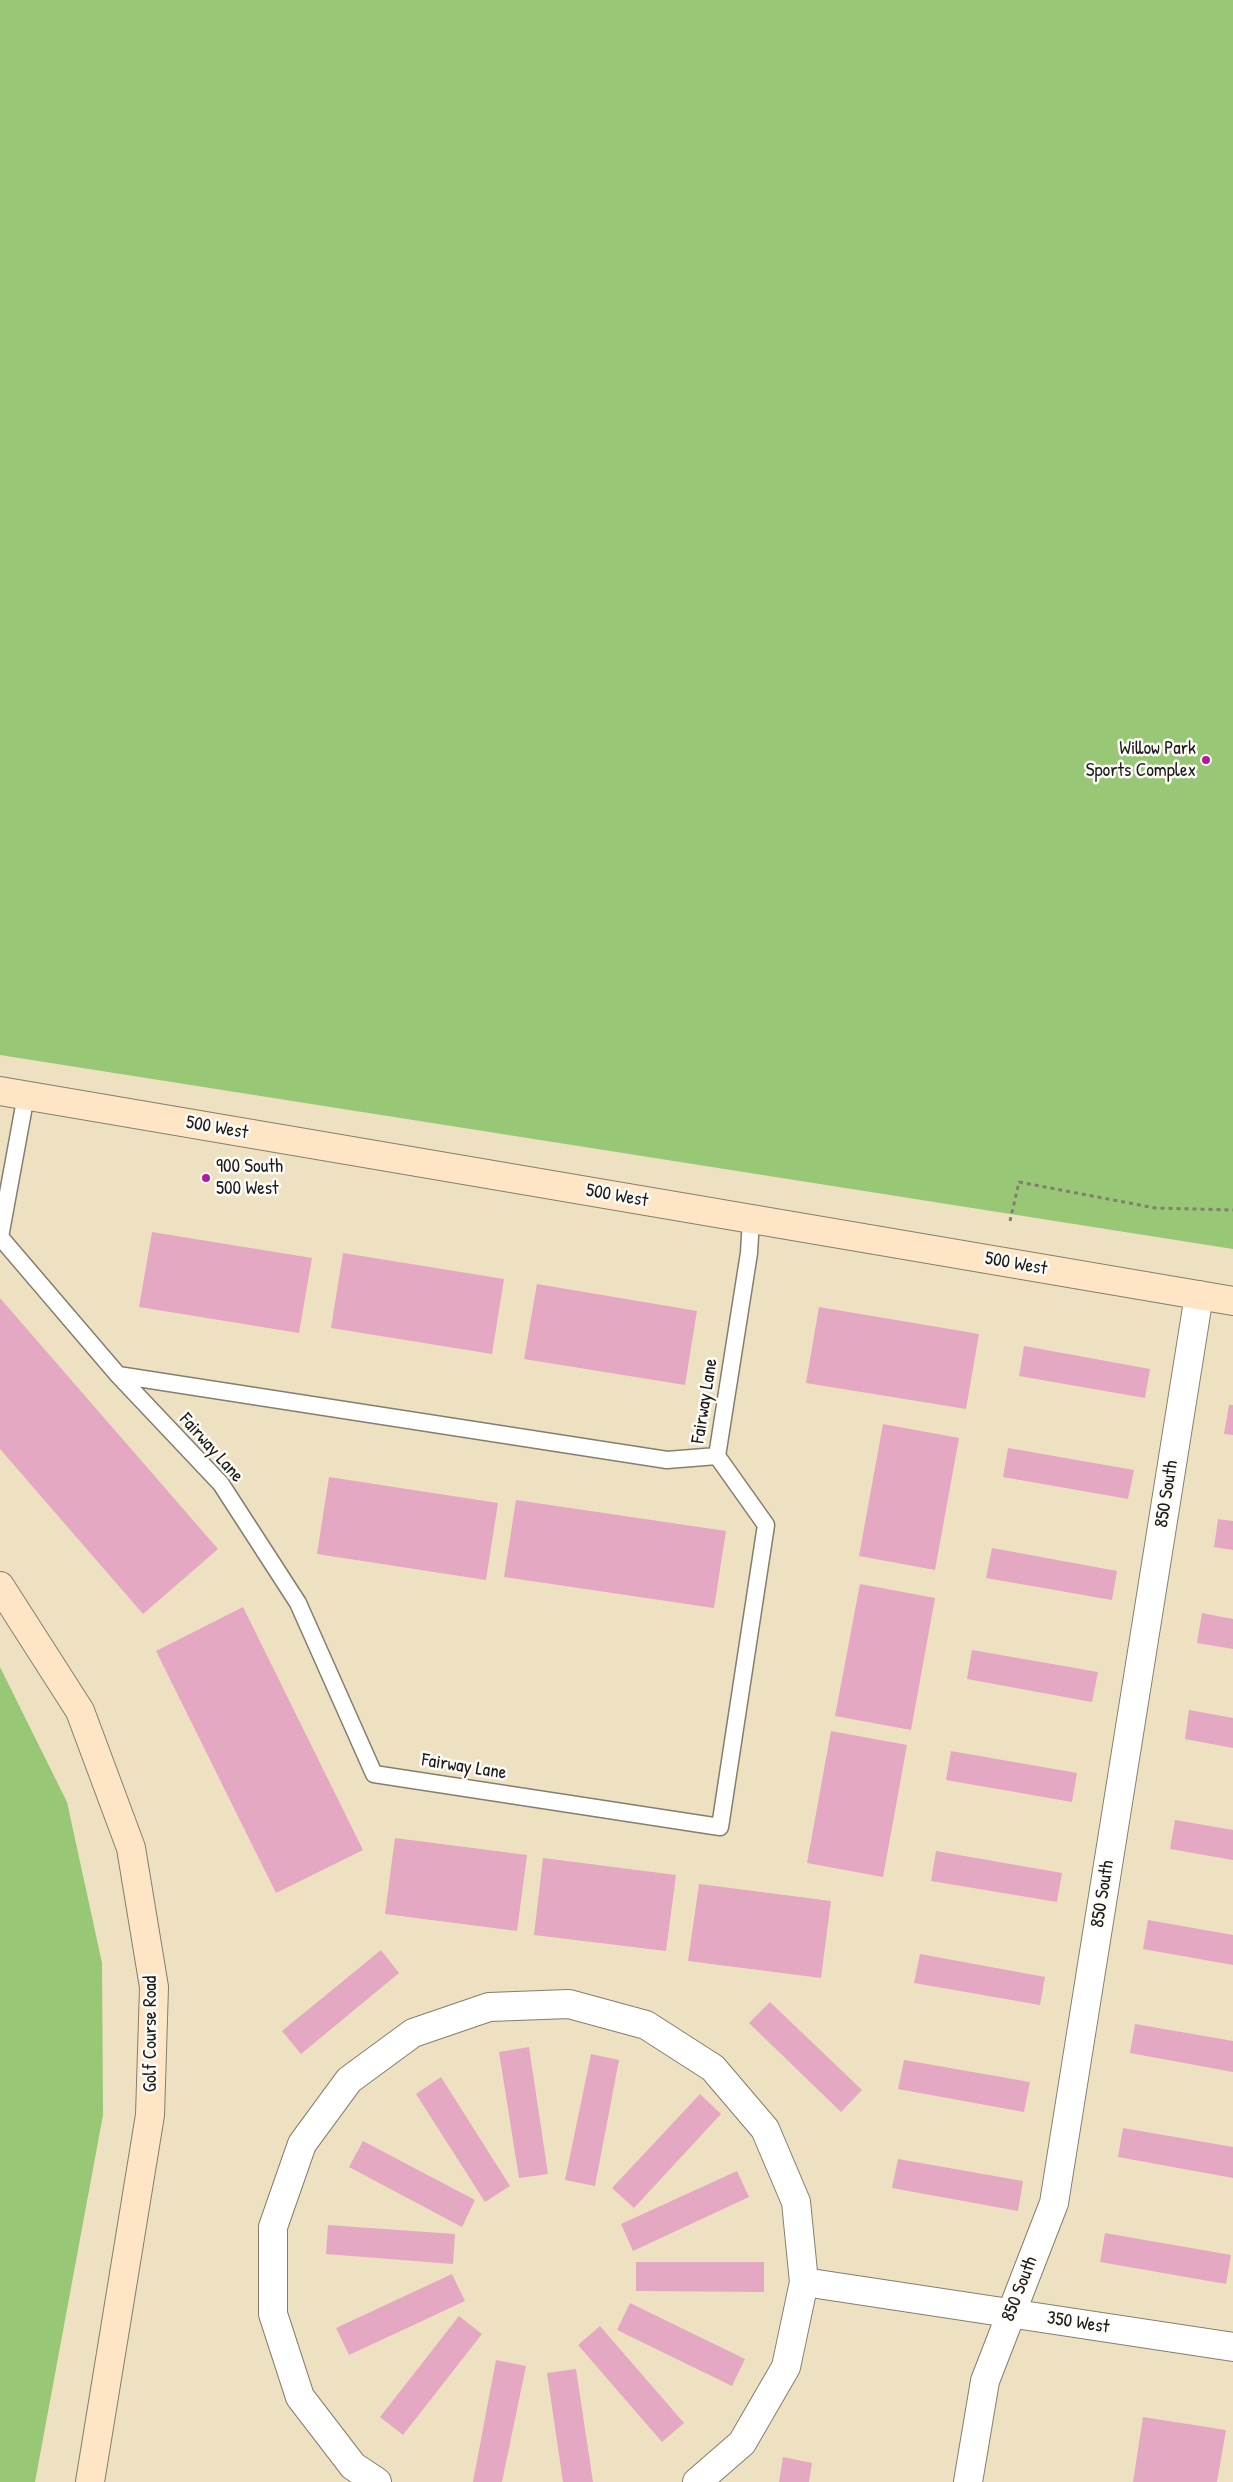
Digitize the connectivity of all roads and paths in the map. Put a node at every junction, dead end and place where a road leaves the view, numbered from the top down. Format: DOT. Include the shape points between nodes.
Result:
graph roads {
  1 [pos="13,1093"];
  2 [pos="1233,1210"];
  3 [pos="751,1219"];
  4 [pos="1010,1222"];
  5 [pos="1199,1295"];
  6 [pos="1233,1301"];
  7 [pos="118,1375"];
  8 [pos="717,1456"];
  9 [pos="0,1586"];
  10 [pos="804,2282"];
  11 [pos="1010,2312"];
  12 [pos="1233,2347"];
  13 [pos="90,2482"];
  14 [pos="377,2482"];
  15 [pos="697,2482"];
  16 [pos="968,2482"];
  1 -- 3 [label="street, 500 West"];
  1 -- 7 [label="lane, Fairway Lane" via="0,1237"];
  2 -- 4 [label="path" via="1156,1208 1018,1182"];
  3 -- 5 [label="street, 500 West"];
  3 -- 8 [label="lane, Fairway Lane" via="749,1253"];
  5 -- 6 [label="street, 500 West"];
  5 -- 11 [label="street, 850 South" via="1054,2203"];
  7 -- 8 [label="lane" via="667,1460"];
  7 -- 8 [label="lane, Fairway Lane" via="221,1484 298,1603 374,1774 720,1827 766,1525"];
  9 -- 13 [label="street, Golf Course Road" via="80,1711 131,1848 154,1987 150,2115"];
  10 -- 11 [label="street, 350 West"];
  10 -- 14 [label="street" via="796,2202 764,2129 713,2068 646,2025 569,2004 489,2007 413,2032 349,2080 302,2144 274,2227 273,2314 300,2397 353,2466"];
  10 -- 15 [label="street" via="786,2367 742,2443"];
  11 -- 12 [label="street, 350 West"];
  11 -- 16 [label="street, 850 South" via="985,2382"];
}
